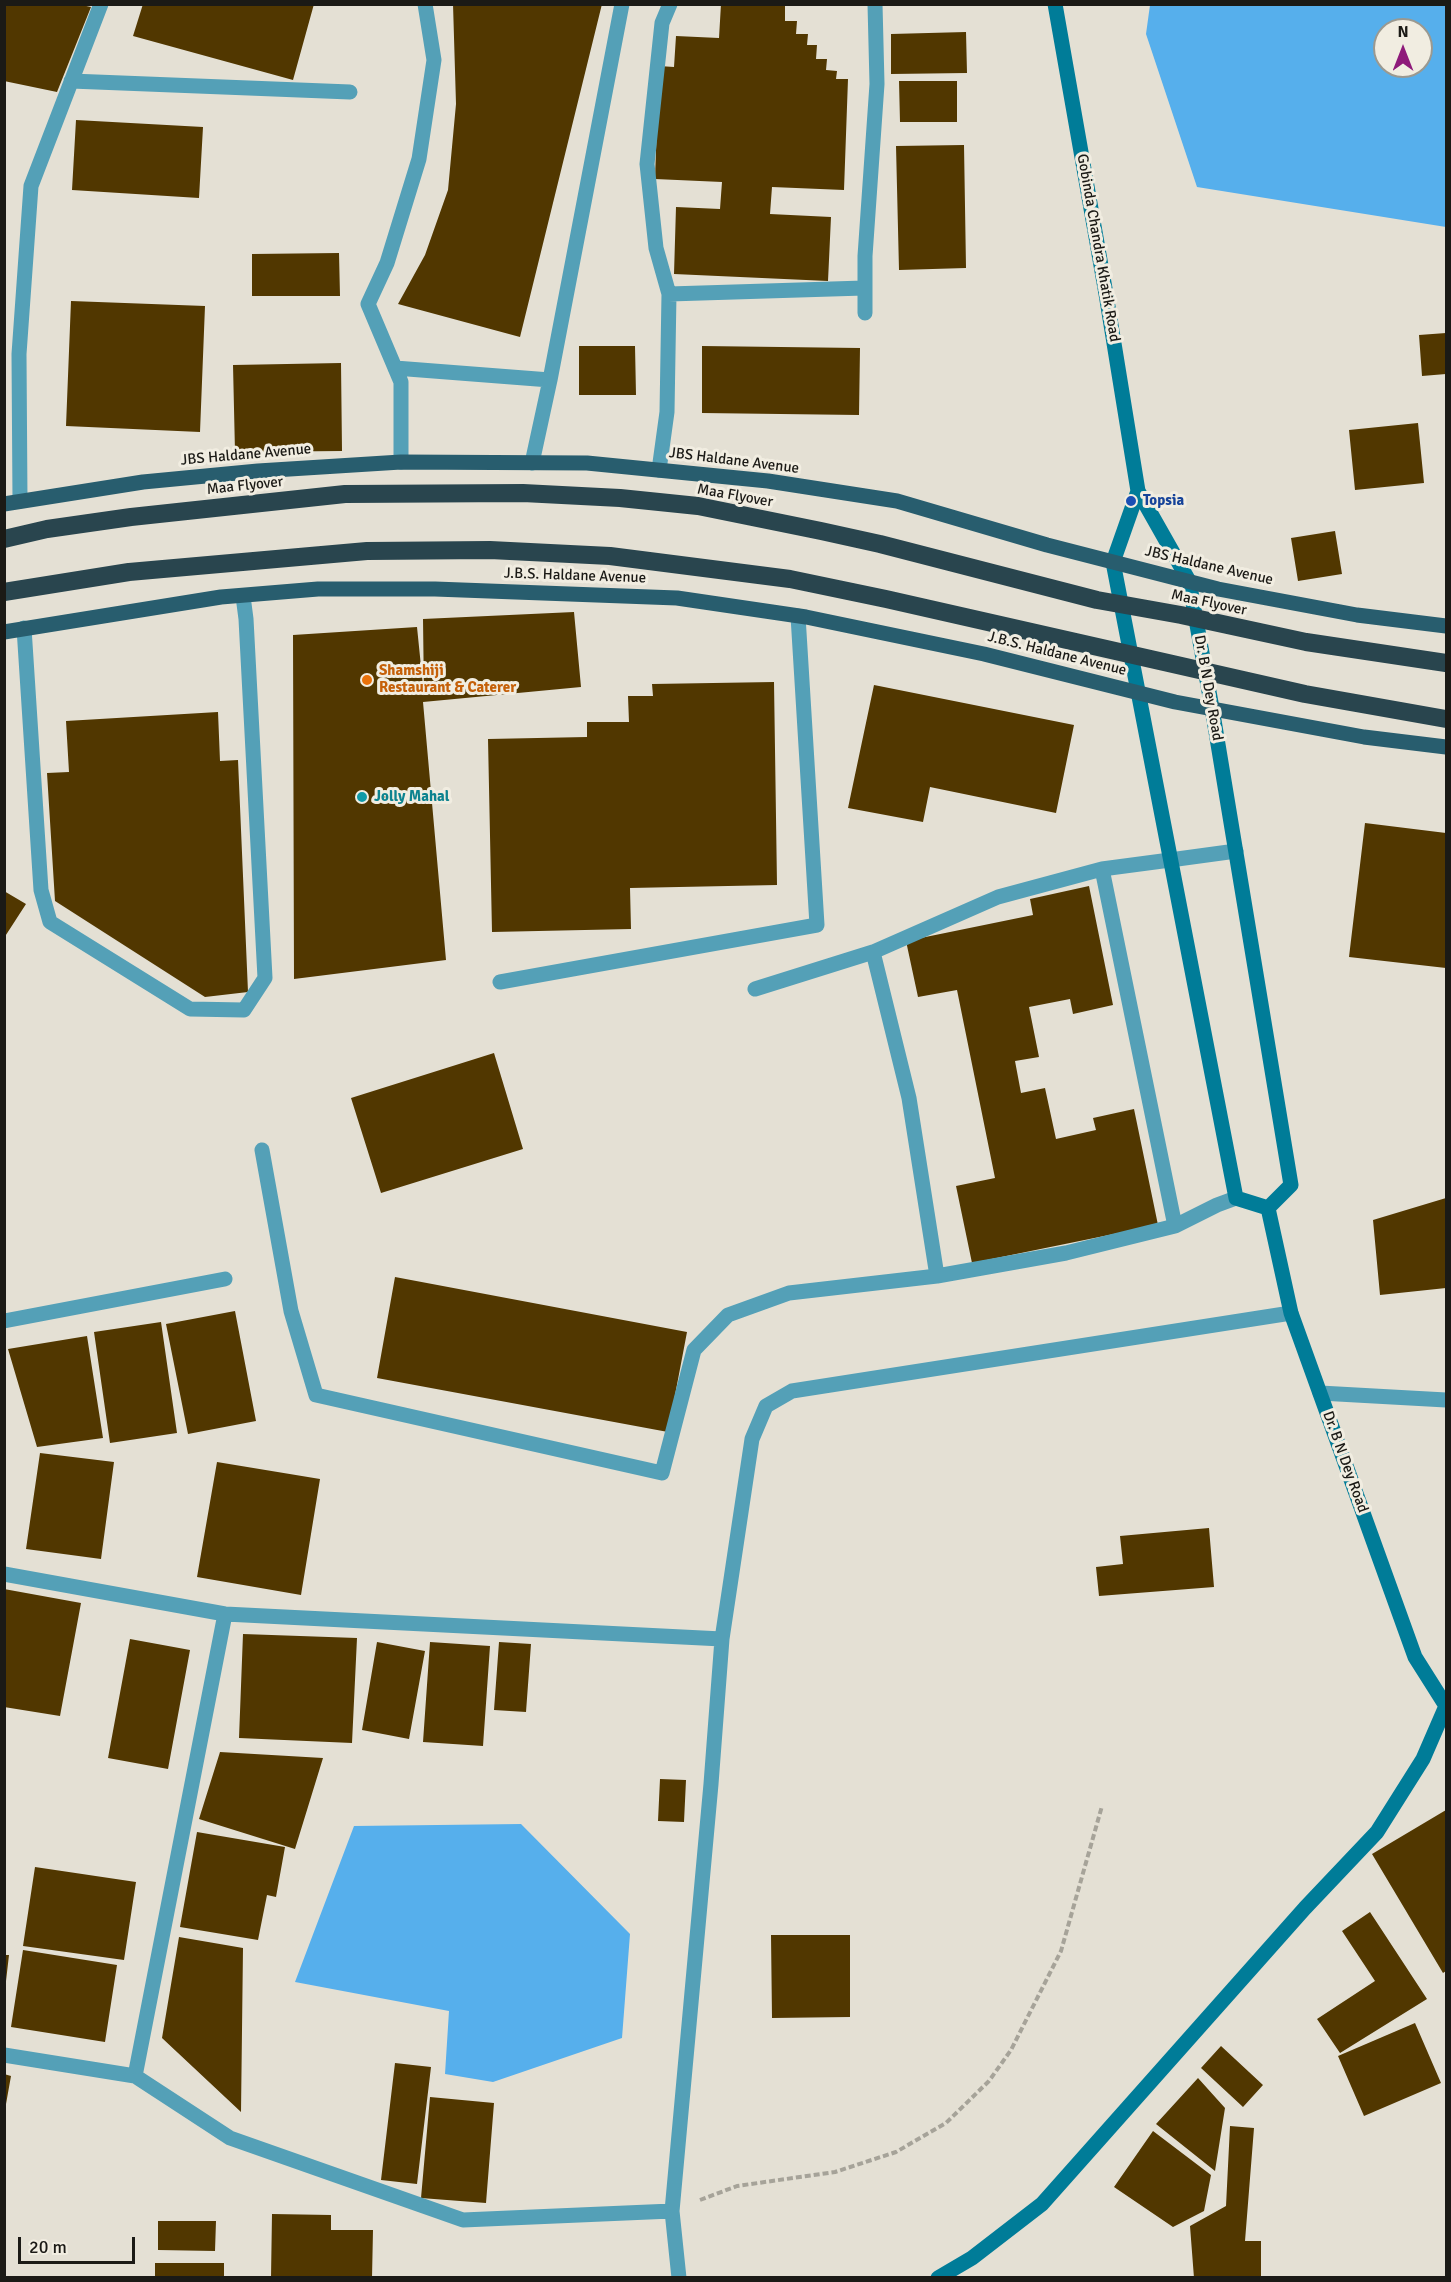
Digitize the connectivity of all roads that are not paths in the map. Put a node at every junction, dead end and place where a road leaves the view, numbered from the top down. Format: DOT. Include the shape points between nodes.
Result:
graph roads {
  1 [pos="101,4"];
  2 [pos="425,4"];
  3 [pos="622,4"];
  4 [pos="670,4"];
  5 [pos="875,4"];
  6 [pos="1054,4"];
  7 [pos="71,81"];
  8 [pos="350,92"];
  9 [pos="864,288"];
  10 [pos="669,294"];
  11 [pos="865,313"];
  12 [pos="395,368"];
  13 [pos="550,380"];
  14 [pos="401,462"];
  15 [pos="532,463"];
  16 [pos="659,470"];
  17 [pos="1138,492"];
  18 [pos="20,501"];
  19 [pos="4,504"];
  20 [pos="4,539"];
  21 [pos="1113,562"];
  22 [pos="1189,581"];
  23 [pos="4,592"];
  24 [pos="243,596"];
  25 [pos="798,616"];
  26 [pos="1446,626"];
  27 [pos="24,628"];
  28 [pos="4,632"];
  29 [pos="1446,663"];
  30 [pos="1137,692"];
  31 [pos="1212,708"];
  32 [pos="1446,719"];
  33 [pos="1446,747"];
  34 [pos="1236,851"];
  35 [pos="1170,860"];
  36 [pos="1101,869"];
  37 [pos="873,952"];
  38 [pos="500,982"];
  39 [pos="755,989"];
  40 [pos="262,1150"];
  41 [pos="1236,1198"];
  42 [pos="1268,1208"];
  43 [pos="1175,1226"];
  44 [pos="937,1276"];
  45 [pos="225,1279"];
  46 [pos="1291,1313"];
  47 [pos="4,1321"];
  48 [pos="1320,1393"];
  49 [pos="1446,1400"];
  50 [pos="4,1574"];
  51 [pos="225,1614"];
  52 [pos="722,1639"];
  53 [pos="1446,1706"];
  54 [pos="4,2055"];
  55 [pos="135,2076"];
  56 [pos="672,2211"];
  57 [pos="680,2277"];
  58 [pos="938,2277"];
  1 -- 7 [label="street"];
  2 -- 12 [label="street" via="434,60 419,159 387,263 368,304"];
  3 -- 13 [label="street"];
  4 -- 10 [label="street" via="662,23 647,164 656,248"];
  5 -- 9 [label="street" via="877,84"];
  6 -- 17 [label="main road, Gobinda Chandra Khatik Road"];
  7 -- 8 [label="street"];
  7 -- 18 [label="street" via="31,186 19,354"];
  9 -- 10 [label="street"];
  9 -- 11 [label="street"];
  10 -- 16 [label="street" via="667,412"];
  12 -- 13 [label="street"];
  12 -- 14 [label="street" via="401,382"];
  13 -- 15 [label="street"];
  14 -- 15 [label="main road, JBS Haldane Avenue"];
  14 -- 18 [label="main road, JBS Haldane Avenue" via="155,481"];
  15 -- 16 [label="main road, JBS Haldane Avenue" via="587,463"];
  16 -- 21 [label="main road, JBS Haldane Avenue" via="768,481 897,501"];
  17 -- 21 [label="main road"];
  17 -- 22 [label="main road, Dr. B N Dey Road"];
  18 -- 19 [label="main road, JBS Haldane Avenue"];
  20 -- 29 [label="highway, Maa Flyover, bridge" via="131,517 345,494 524,493 620,498 698,506 880,543 1097,600 1306,642"];
  21 -- 22 [label="main road, JBS Haldane Avenue"];
  21 -- 30 [label="main road"];
  22 -- 26 [label="main road, JBS Haldane Avenue" via="1357,615"];
  22 -- 31 [label="main road, Dr. B N Dey Road"];
  23 -- 32 [label="highway, bridge" via="129,572 367,551 490,550 610,556 801,581 1305,694"];
  24 -- 25 [label="main road, J.B.S. Haldane Avenue" via="318,589 547,592 677,598"];
  24 -- 27 [label="main road, J.B.S. Haldane Avenue"];
  24 -- 27 [label="street" via="265,978 244,1010 190,1009 50,922 41,890"];
  25 -- 30 [label="main road, J.B.S. Haldane Avenue" via="984,654"];
  25 -- 38 [label="street" via="817,925"];
  27 -- 28 [label="main road, J.B.S. Haldane Avenue"];
  30 -- 31 [label="main road"];
  30 -- 35 [label="main road"];
  31 -- 33 [label="main road" via="1364,737"];
  31 -- 34 [label="main road, Dr. B N Dey Road"];
  34 -- 35 [label="street"];
  34 -- 42 [label="main road, Dr. B N Dey Road" via="1291,1185"];
  35 -- 36 [label="street"];
  35 -- 41 [label="main road"];
  36 -- 37 [label="street" via="998,897"];
  36 -- 43 [label="street"];
  37 -- 39 [label="street"];
  37 -- 44 [label="street" via="909,1098"];
  40 -- 44 [label="street" via="291,1311 316,1395 662,1473 694,1350 728,1315 789,1293"];
  41 -- 42 [label="main road"];
  41 -- 43 [label="street"];
  42 -- 46 [label="main road, Dr. B N Dey Road"];
  43 -- 44 [label="street" via="1066,1253"];
  45 -- 47 [label="street"];
  46 -- 48 [label="main road, Dr. B N Dey Road"];
  46 -- 52 [label="street" via="792,1391 766,1406 752,1439"];
  48 -- 49 [label="street"];
  48 -- 53 [label="main road, Dr. B N Dey Road" via="1415,1657"];
  50 -- 51 [label="street"];
  51 -- 52 [label="street"];
  51 -- 55 [label="street"];
  52 -- 56 [label="street"];
  53 -- 58 [label="main road" via="1423,1759 1377,1832 1042,2204 972,2258"];
  54 -- 55 [label="street"];
  55 -- 56 [label="street" via="230,2138 463,2220"];
  56 -- 57 [label="street"];
}
